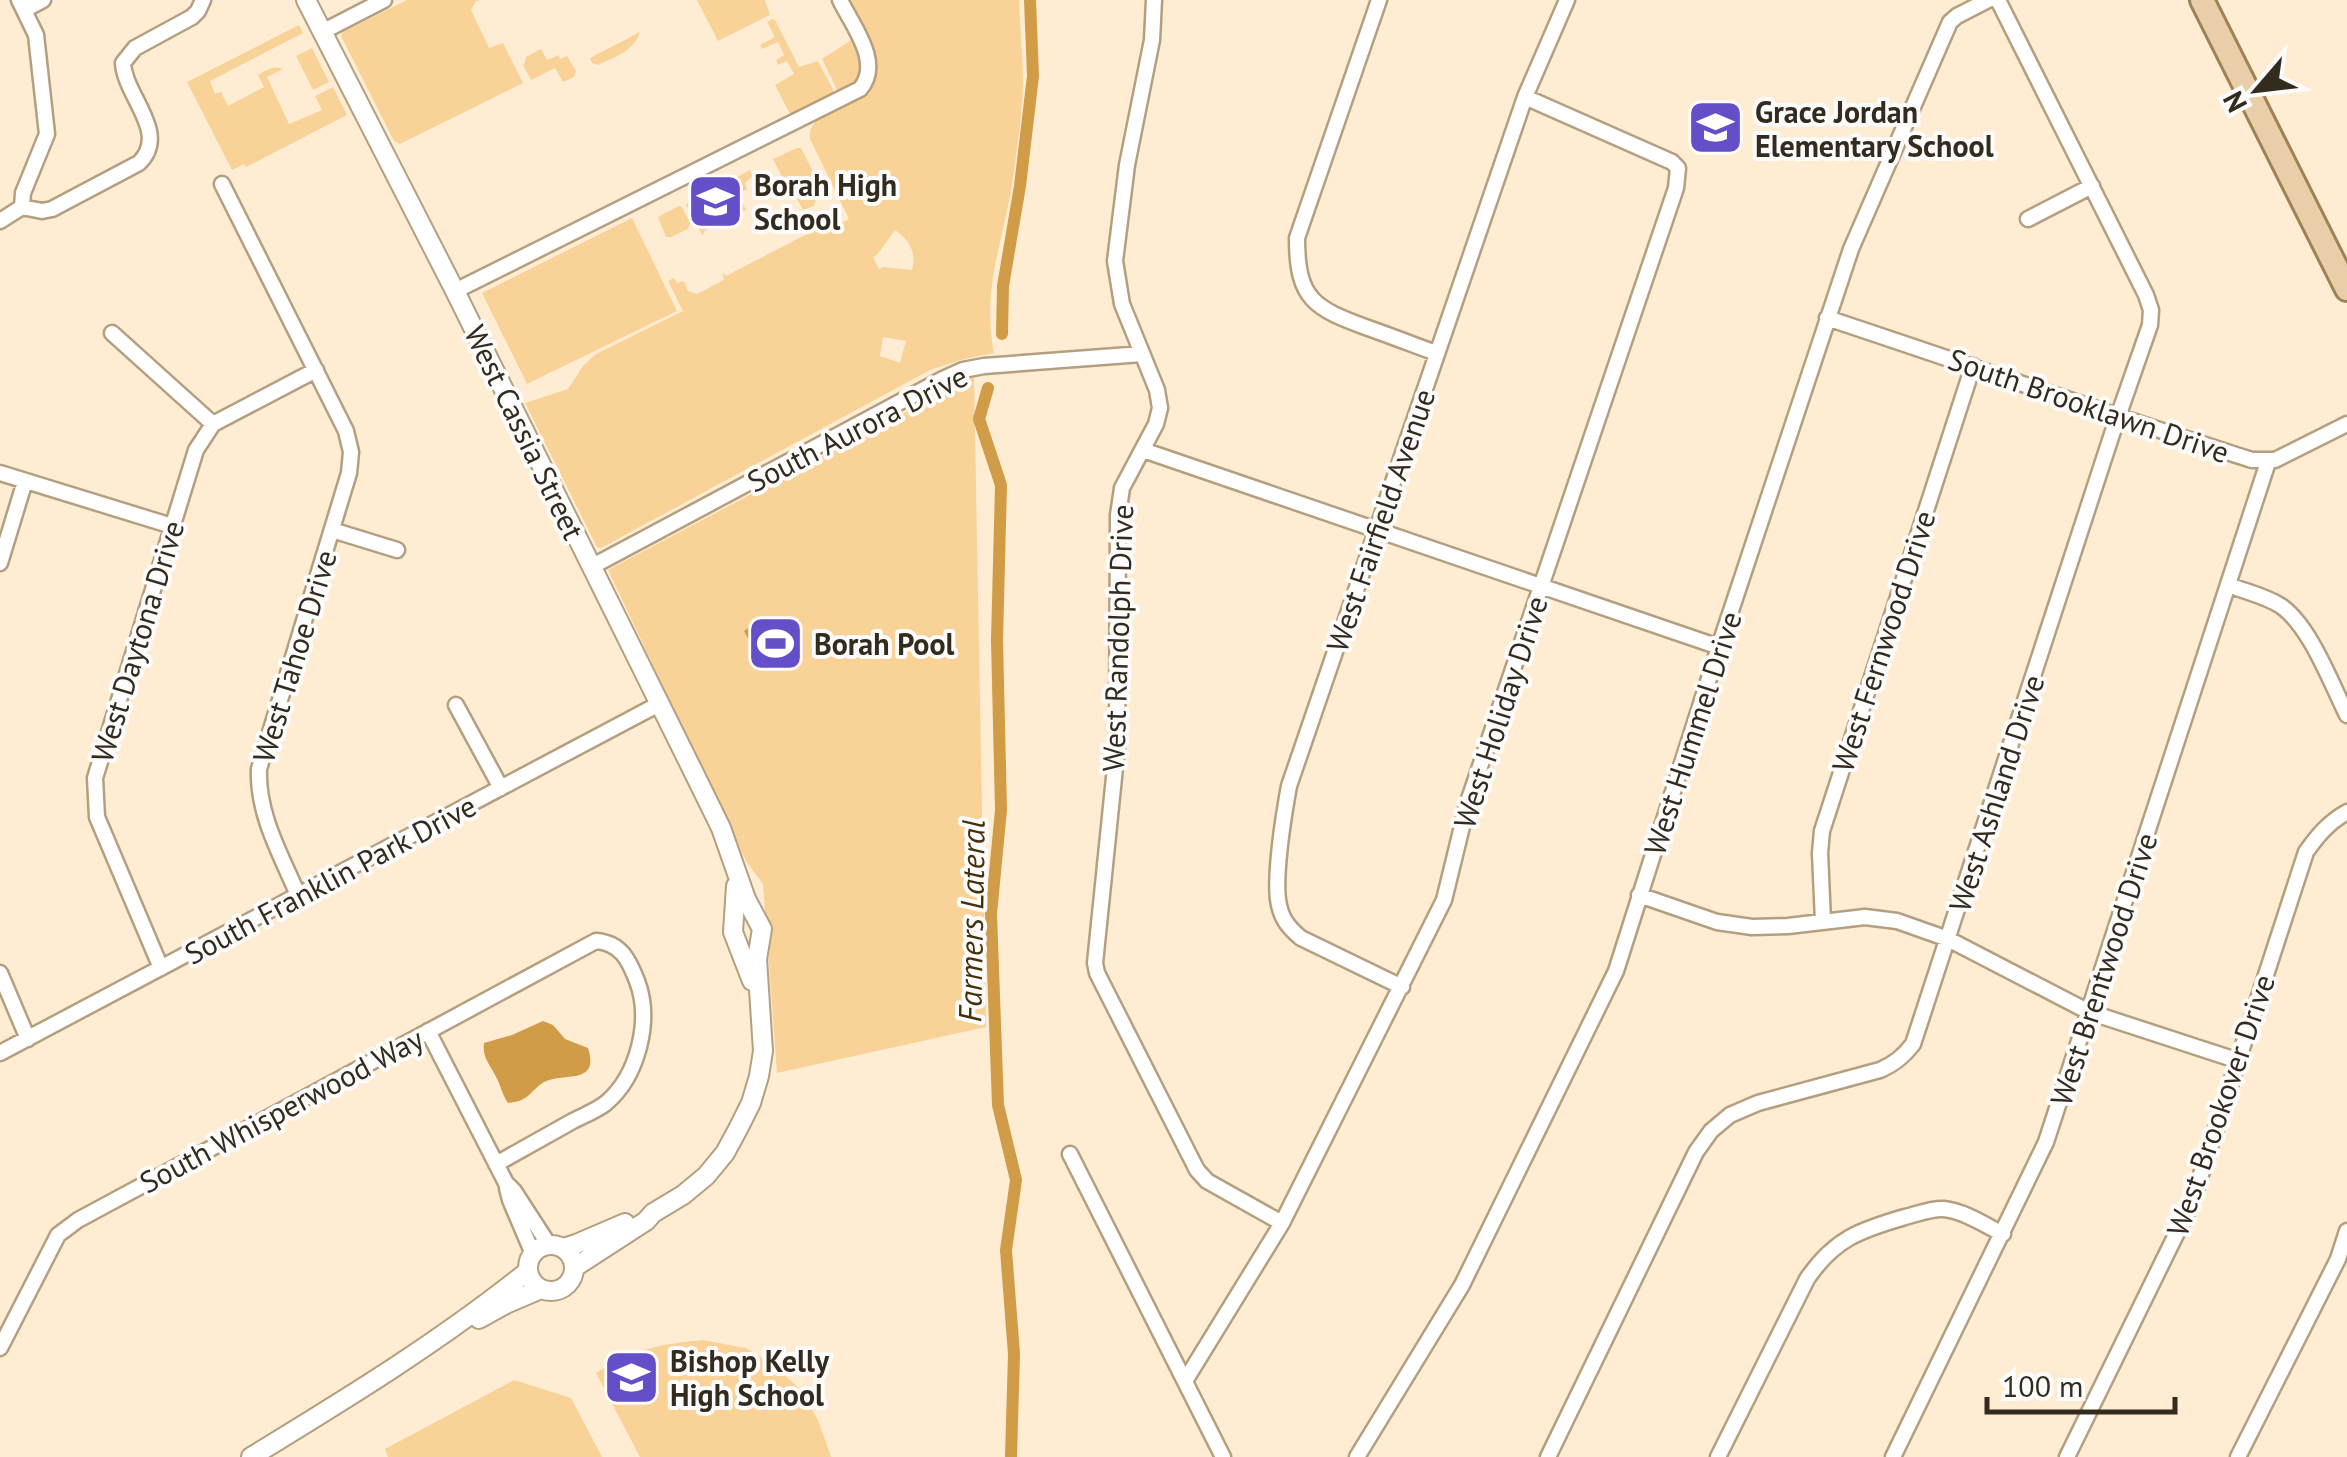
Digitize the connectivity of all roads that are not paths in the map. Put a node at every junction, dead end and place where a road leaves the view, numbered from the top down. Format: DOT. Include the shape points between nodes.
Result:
graph roads {
  1 [pos="43,0"];
  2 [pos="202,0"];
  3 [pos="306,0"];
  4 [pos="384,0"];
  5 [pos="840,0"];
  6 [pos="1154,0"];
  7 [pos="1379,0"];
  8 [pos="1568,0"];
  9 [pos="1988,0"];
  10 [pos="1998,0"];
  11 [pos="2202,0"];
  12 [pos="22,5"];
  13 [pos="322,32"];
  14 [pos="1524,97"];
  15 [pos="222,184"];
  16 [pos="2092,186"];
  17 [pos="22,207"];
  18 [pos="2028,218"];
  19 [pos="0,221"];
  20 [pos="2347,289"];
  21 [pos="455,290"];
  22 [pos="1826,318"];
  23 [pos="112,333"];
  24 [pos="1436,353"];
  25 [pos="1142,354"];
  26 [pos="1973,366"];
  27 [pos="316,370"];
  28 [pos="2118,418"];
  29 [pos="212,424"];
  30 [pos="2347,424"];
  31 [pos="1142,450"];
  32 [pos="2268,462"];
  33 [pos="0,473"];
  34 [pos="25,481"];
  35 [pos="172,526"];
  36 [pos="332,530"];
  37 [pos="1377,530"];
  38 [pos="397,550"];
  39 [pos="0,563"];
  40 [pos="591,567"];
  41 [pos="2229,585"];
  42 [pos="1541,586"];
  43 [pos="1720,647"];
  44 [pos="659,704"];
  45 [pos="456,705"];
  46 [pos="2347,715"];
  47 [pos="501,788"];
  48 [pos="2347,812"];
  49 [pos="735,867"];
  50 [pos="298,895"];
  51 [pos="1639,895"];
  52 [pos="1823,921"];
  53 [pos="1948,939"];
  54 [pos="162,968"];
  55 [pos="0,973"];
  56 [pos="1402,987"];
  57 [pos="760,1010"];
  58 [pos="2089,1012"];
  59 [pos="428,1031"];
  60 [pos="28,1039"];
  61 [pos="0,1053"];
  62 [pos="2239,1060"];
  63 [pos="1070,1154"];
  64 [pos="496,1164"];
  65 [pos="654,1214"];
  66 [pos="1282,1223"];
  67 [pos="2347,1231"];
  68 [pos="2003,1234"];
  69 [pos="543,1254"];
  70 [pos="574,1267"];
  71 [pos="541,1289"];
  72 [pos="446,1332"];
  73 [pos="0,1348"];
  74 [pos="1185,1381"];
  75 [pos="250,1457"];
  76 [pos="1223,1457"];
  77 [pos="1357,1457"];
  78 [pos="1548,1457"];
  79 [pos="1718,1457"];
  80 [pos="1893,1457"];
  81 [pos="2067,1457"];
  82 [pos="2238,1457"];
  1 -- 12 [label="street"];
  2 -- 17 [label="street" via="192,18 135,48 124,63 152,136 147,156 52,209"];
  3 -- 13 [label="street, West Cassia Street"];
  4 -- 13 [label="street"];
  5 -- 21 [label="street" via="869,60 860,89"];
  6 -- 25 [label="street, West Randolph Drive" via="1115,261 1122,304"];
  7 -- 24 [label="street" via="1296,238 1297,263 1304,286 1330,314"];
  8 -- 14 [label="street, West Fairfield Avenue"];
  9 -- 22 [label="street, West Hummel Drive" via="1950,22"];
  10 -- 16 [label="street, West Ashland Drive"];
  11 -- 20 [label="main road"];
  12 -- 17 [label="street" via="36,35 47,134"];
  13 -- 21 [label="street, West Cassia Street"];
  14 -- 24 [label="street, West Fairfield Avenue"];
  14 -- 42 [label="street, West Holiday Drive" via="1662,156 1679,175"];
  15 -- 27 [label="street, West Tahoe Drive"];
  16 -- 18 [label="street"];
  16 -- 28 [label="street, West Ashland Drive" via="2151,310"];
  17 -- 19 [label="street"];
  21 -- 40 [label="street, West Cassia Street"];
  22 -- 26 [label="street, South Brooklawn Drive"];
  22 -- 43 [label="street, West Hummel Drive"];
  23 -- 29 [label="street"];
  24 -- 37 [label="street, West Fairfield Avenue"];
  25 -- 31 [label="street, West Randolph Drive" via="1160,408"];
  25 -- 40 [label="street, South Aurora Drive" via="963,370"];
  26 -- 28 [label="street, South Brooklawn Drive"];
  26 -- 52 [label="street, West Fernwood Drive" via="1822,831"];
  27 -- 29 [label="street"];
  27 -- 36 [label="street, West Tahoe Drive" via="351,452"];
  28 -- 32 [label="street, South Brooklawn Drive"];
  28 -- 53 [label="street, West Ashland Drive"];
  29 -- 35 [label="street, West Daytona Drive" via="196,450"];
  30 -- 32 [label="street, South Brooklawn Drive"];
  31 -- 37 [label="street"];
  31 -- 66 [label="street, West Randolph Drive" via="1122,488 1118,515 1117,748 1095,963 1197,1170"];
  32 -- 41 [label="street, West Brentwood Drive"];
  33 -- 34 [label="street"];
  34 -- 35 [label="street"];
  34 -- 39 [label="street"];
  35 -- 54 [label="street, West Daytona Drive" via="95,778 97,817"];
  36 -- 38 [label="street, West Tahoe Drive"];
  36 -- 50 [label="street, West Tahoe Drive" via="259,769 264,814"];
  37 -- 42 [label="street"];
  37 -- 56 [label="street, West Fairfield Avenue" via="1290,786 1277,887 1283,918 1301,938"];
  40 -- 44 [label="street, West Cassia Street"];
  41 -- 46 [label="street" via="2290,613"];
  41 -- 58 [label="street, West Brentwood Drive"];
  42 -- 43 [label="street"];
  42 -- 56 [label="street, West Holiday Drive" via="1468,802 1444,900"];
  43 -- 51 [label="street, West Hummel Drive"];
  44 -- 47 [label="street, South Franklin Park Drive"];
  44 -- 49 [label="street, West Cassia Street"];
  45 -- 47 [label="street"];
  47 -- 50 [label="street, South Franklin Park Drive"];
  48 -- 62 [label="street, West Brookover Drive" via="2306,852"];
  49 -- 57 [label="street" via="733,932"];
  49 -- 57 [label="street, West Cassia Street" via="762,928"];
  50 -- 54 [label="street, South Franklin Park Drive"];
  51 -- 52 [label="street" via="1752,927"];
  51 -- 77 [label="street, West Hummel Drive" via="1616,971 1462,1285"];
  52 -- 53 [label="street" via="1881,918"];
  53 -- 58 [label="street"];
  53 -- 78 [label="street, West Ashland Drive" via="1904,1056 1880,1070 1758,1103 1711,1131"];
  54 -- 60 [label="street, South Franklin Park Drive"];
  55 -- 60 [label="street"];
  56 -- 66 [label="street, West Holiday Drive"];
  57 -- 65 [label="street" via="759,1076 738,1129 706,1176"];
  58 -- 62 [label="street"];
  58 -- 68 [label="street, West Brentwood Drive" via="2046,1142"];
  59 -- 64 [label="street"];
  59 -- 64 [label="street, South Whisperwood Way" via="596,941 620,948 630,964 642,995 643,1026 640,1052 622,1082 606,1103"];
  59 -- 73 [label="street, South Whisperwood Way" via="78,1220 58,1235"];
  60 -- 61 [label="street, South Franklin Park Drive"];
  62 -- 81 [label="street, West Brookover Drive" via="2192,1202"];
  63 -- 74 [label="street"];
  64 -- 69 [label="street" via="531,1216"];
  65 -- 69 [label="street"];
  65 -- 70 [label="street"];
  66 -- 74 [label="street, West Holiday Drive"];
  67 -- 82 [label="street"];
  68 -- 79 [label="street" via="1945,1209 1847,1238 1807,1280"];
  68 -- 80 [label="street, West Brentwood Drive"];
  69 -- 70 [label="street" via="573,1259"];
  69 -- 71 [label="street" via="530,1278"];
  69 -- 72 [label="street"];
  70 -- 71 [label="street" via="564,1288"];
  71 -- 72 [label="street"];
  72 -- 75 [label="street"];
  74 -- 76 [label="street"];
}
